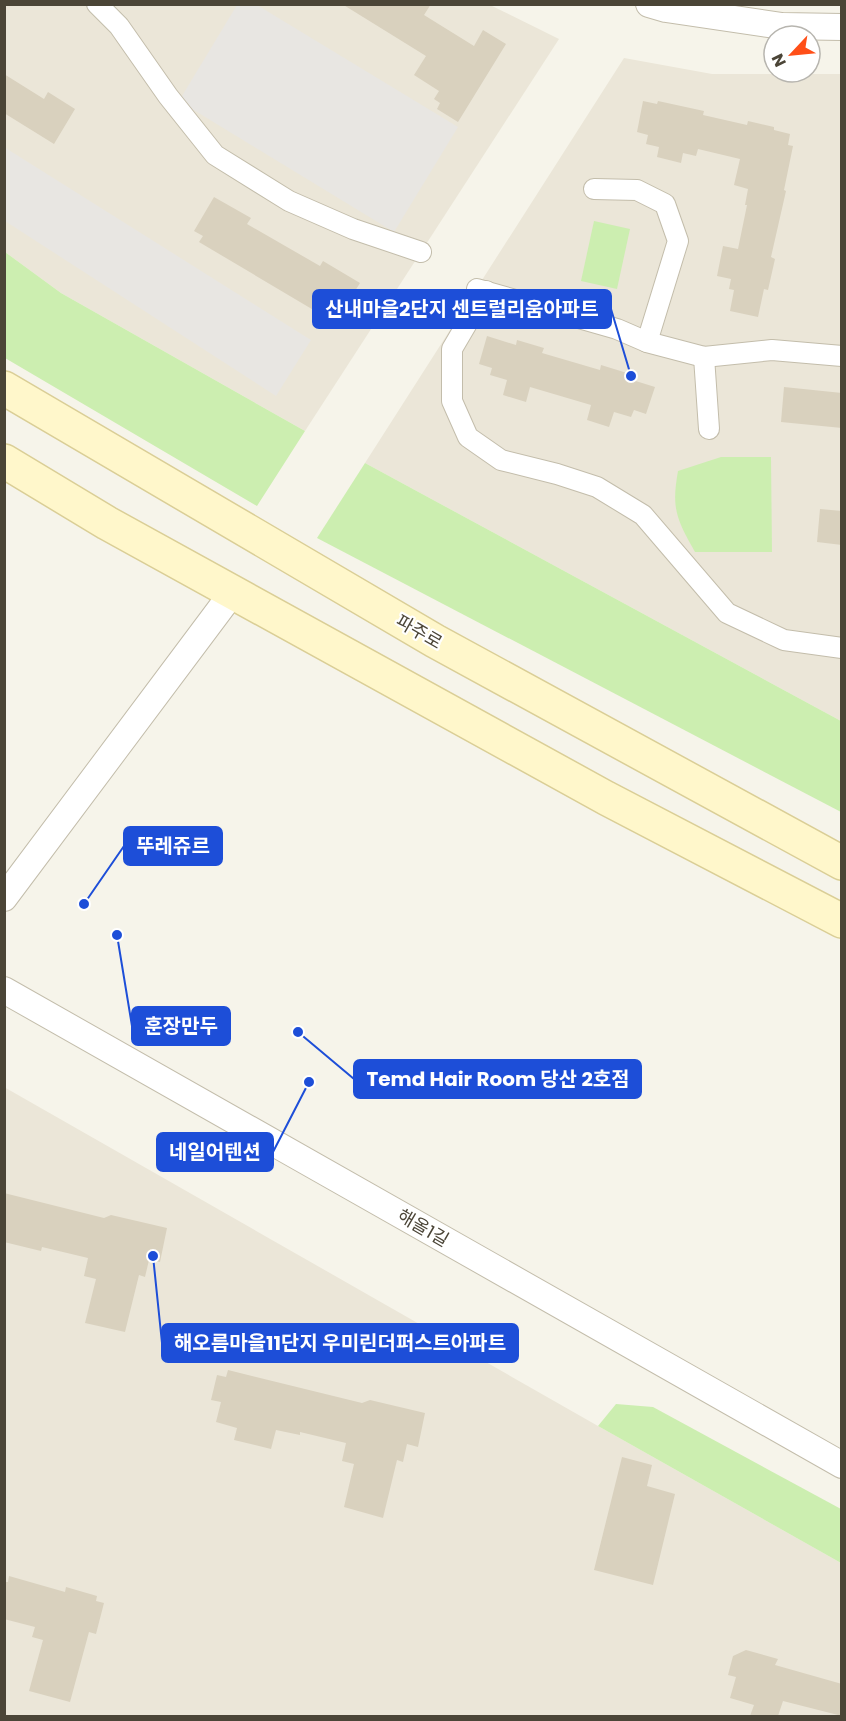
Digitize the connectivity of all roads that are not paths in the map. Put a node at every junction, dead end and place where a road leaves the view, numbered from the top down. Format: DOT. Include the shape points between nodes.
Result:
graph roads {
  1 [pos="97,4"];
  2 [pos="649,4"];
  3 [pos="842,27"];
  4 [pos="594,189"];
  5 [pos="421,252"];
  6 [pos="647,342"];
  7 [pos="842,356"];
  8 [pos="704,357"];
  9 [pos="4,388"];
  10 [pos="710,429"];
  11 [pos="4,461"];
  12 [pos="233,592"];
  13 [pos="842,648"];
  14 [pos="842,863"];
  15 [pos="4,898"];
  16 [pos="842,921"];
  17 [pos="4,990"];
  18 [pos="842,1465"];
  1 -- 5 [label="street" via="118,26 215,155 289,201 353,229"];
  2 -- 3 [label="street" via="782,26"];
  4 -- 6 [label="street" via="637,190 665,204 672,223 678,241"];
  6 -- 8 [label="street"];
  6 -- 13 [label="street" via="617,329 481,290 452,348 452,401 468,437 501,460 597,487 643,515 727,613 784,639"];
  7 -- 8 [label="street" via="772,350"];
  8 -- 10 [label="street"];
  9 -- 14 [label="main road, 파주로" via="435,641"];
  11 -- 12 [label="main road"];
  12 -- 15 [label="street"];
  12 -- 16 [label="main road" via="606,798"];
  17 -- 18 [label="street, 해올1길"];
}
